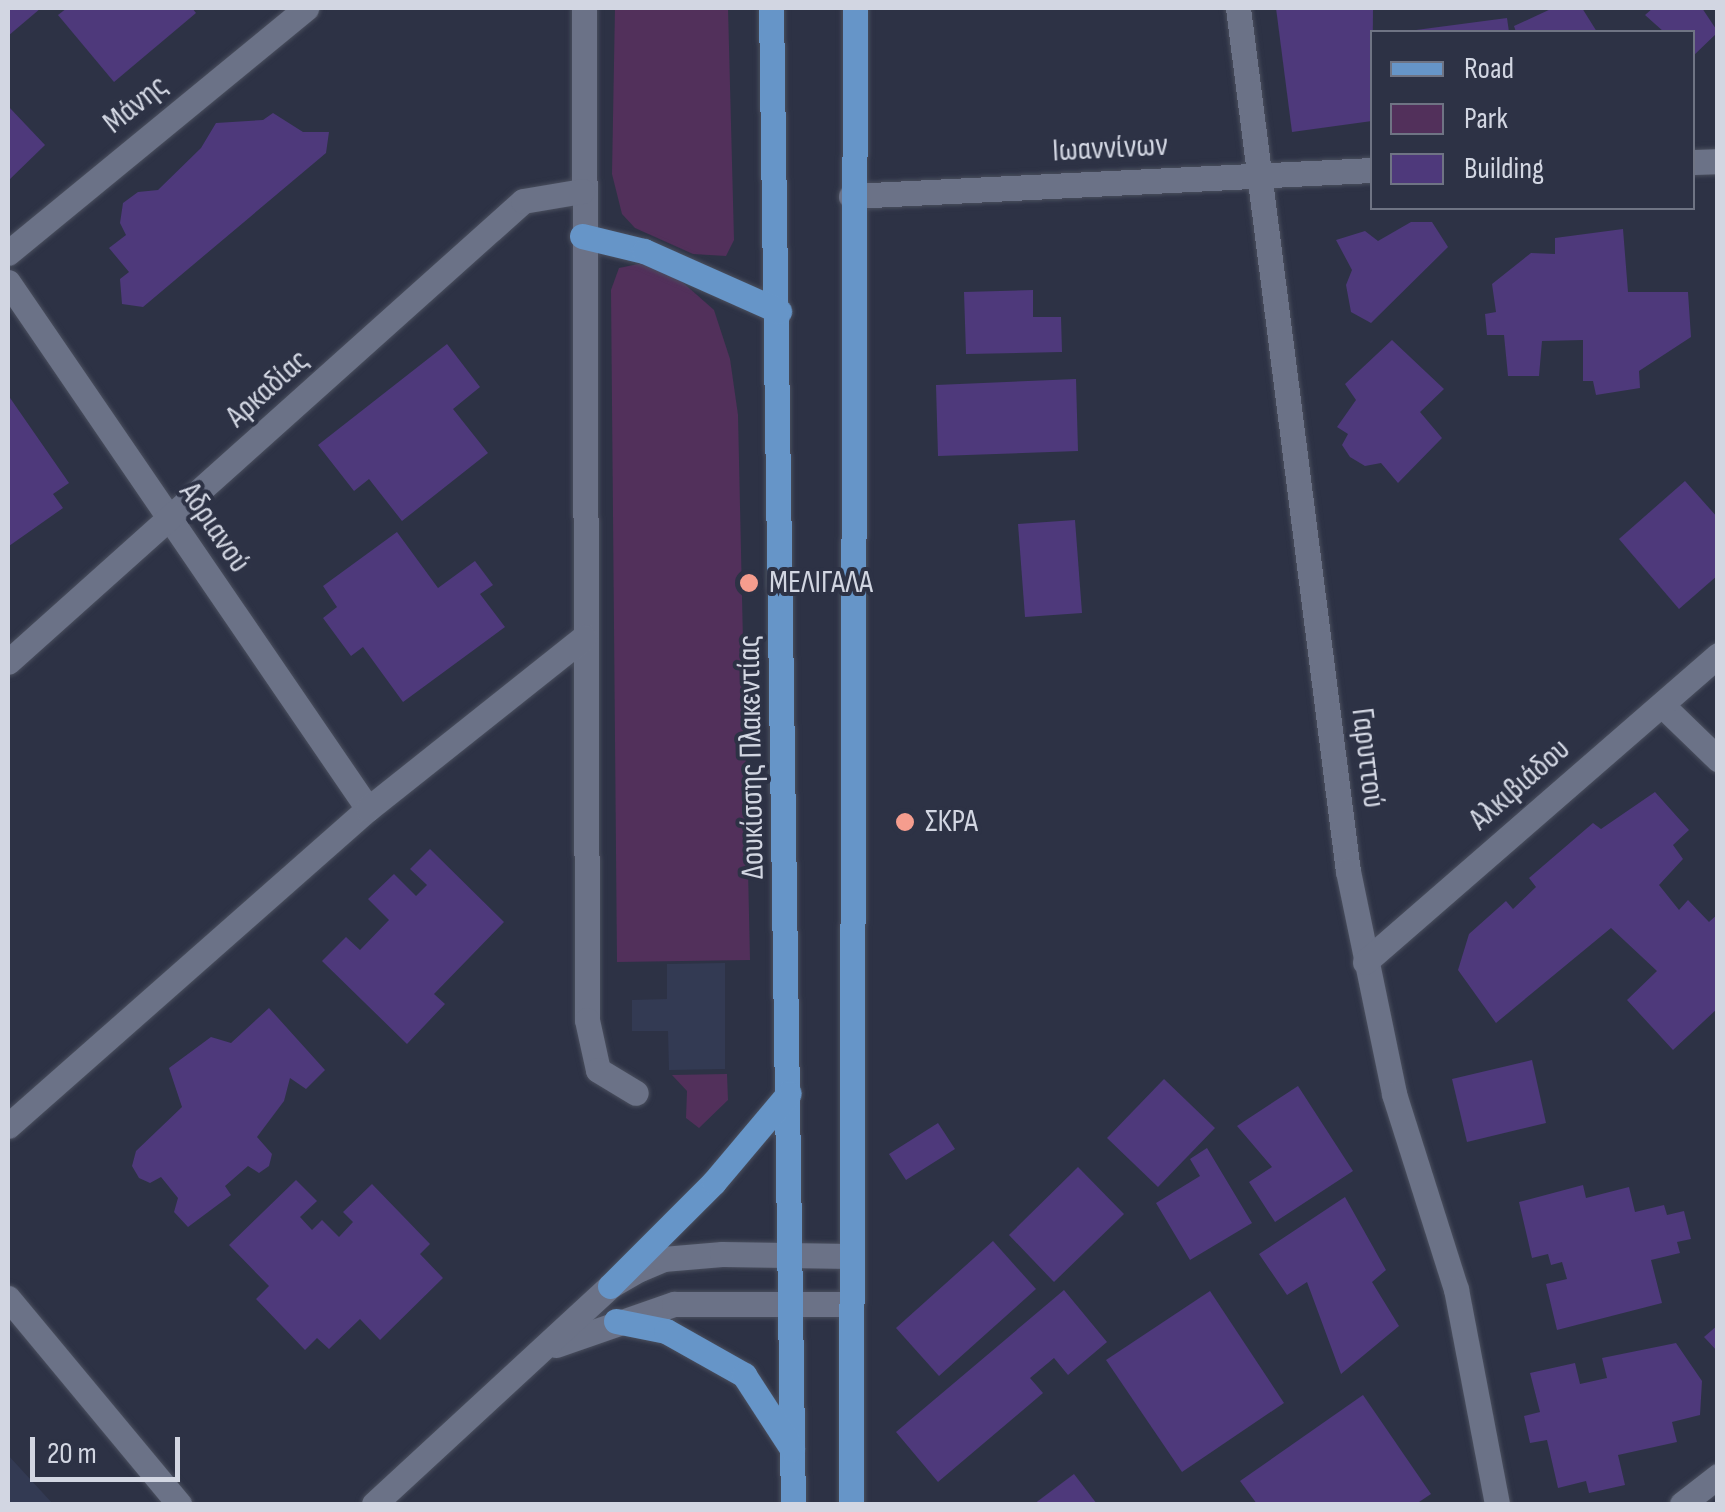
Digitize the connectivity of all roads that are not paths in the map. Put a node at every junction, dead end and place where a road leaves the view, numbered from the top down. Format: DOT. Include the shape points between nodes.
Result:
graph roads {
  1 [pos="306,8"];
  2 [pos="584,8"];
  3 [pos="771,8"];
  4 [pos="856,8"];
  5 [pos="1238,8"];
  6 [pos="1370,170"];
  7 [pos="1259,173"];
  8 [pos="582,191"];
  9 [pos="850,196"];
  10 [pos="582,236"];
  11 [pos="8,253"];
  12 [pos="8,282"];
  13 [pos="779,310"];
  14 [pos="170,522"];
  15 [pos="584,637"];
  16 [pos="1718,655"];
  17 [pos="8,662"];
  18 [pos="1662,705"];
  19 [pos="1718,758"];
  20 [pos="368,809"];
  21 [pos="1365,962"];
  22 [pos="636,1093"];
  23 [pos="789,1093"];
  24 [pos="8,1126"];
  25 [pos="786,1255"];
  26 [pos="850,1256"];
  27 [pos="610,1286"];
  28 [pos="8,1298"];
  29 [pos="789,1303"];
  30 [pos="850,1304"];
  31 [pos="616,1321"];
  32 [pos="542,1350"];
  33 [pos="792,1449"];
  34 [pos="1718,1476"];
  35 [pos="178,1504"];
  36 [pos="374,1504"];
  37 [pos="793,1504"];
  38 [pos="851,1504"];
  39 [pos="1498,1504"];
  40 [pos="1682,1504"];
  1 -- 11 [label="street, Μάνης"];
  2 -- 8 [label="street"];
  3 -- 13 [label="main road, Δουκίσσης Πλακεντίας"];
  4 -- 9 [label="main road"];
  5 -- 7 [label="street, Γαρυττού"];
  6 -- 7 [label="street, Ιωαννίνων"];
  7 -- 9 [label="street, Ιωαννίνων"];
  7 -- 21 [label="street, Γαρυττού"];
  8 -- 10 [label="street"];
  8 -- 14 [label="street, Αρκαδίας" via="522,201"];
  9 -- 26 [label="main road"];
  10 -- 13 [label="main road" via="644,251"];
  10 -- 15 [label="street"];
  12 -- 14 [label="street, Αδριανού"];
  13 -- 23 [label="main road, Δουκίσσης Πλακεντίας"];
  14 -- 17 [label="street, Αρκαδίας"];
  14 -- 20 [label="street, Αδριανού"];
  15 -- 20 [label="street"];
  15 -- 22 [label="street" via="590,1048 598,1070"];
  16 -- 18 [label="street, Αλκιβιάδου"];
  18 -- 19 [label="street"];
  18 -- 21 [label="street, Αλκιβιάδου"];
  20 -- 24 [label="street"];
  21 -- 39 [label="street, Γαρυττού" via="1394,1094 1456,1289"];
  23 -- 25 [label="main road, Δουκίσσης Πλακεντίας"];
  23 -- 27 [label="main road" via="714,1182"];
  25 -- 26 [label="street"];
  25 -- 27 [label="street" via="663,1259"];
  25 -- 29 [label="main road, Δουκίσσης Πλακεντίας"];
  26 -- 30 [label="main road"];
  27 -- 32 [label="street"];
  28 -- 35 [label="street"];
  29 -- 30 [label="street"];
  29 -- 31 [label="street" via="674,1304"];
  29 -- 33 [label="main road, Δουκίσσης Πλακεντίας"];
  30 -- 38 [label="main road"];
  31 -- 32 [label="street"];
  31 -- 33 [label="main road" via="666,1331 744,1375"];
  32 -- 36 [label="street"];
  33 -- 37 [label="main road, Δουκίσσης Πλακεντίας"];
  34 -- 40 [label="street"];
}
